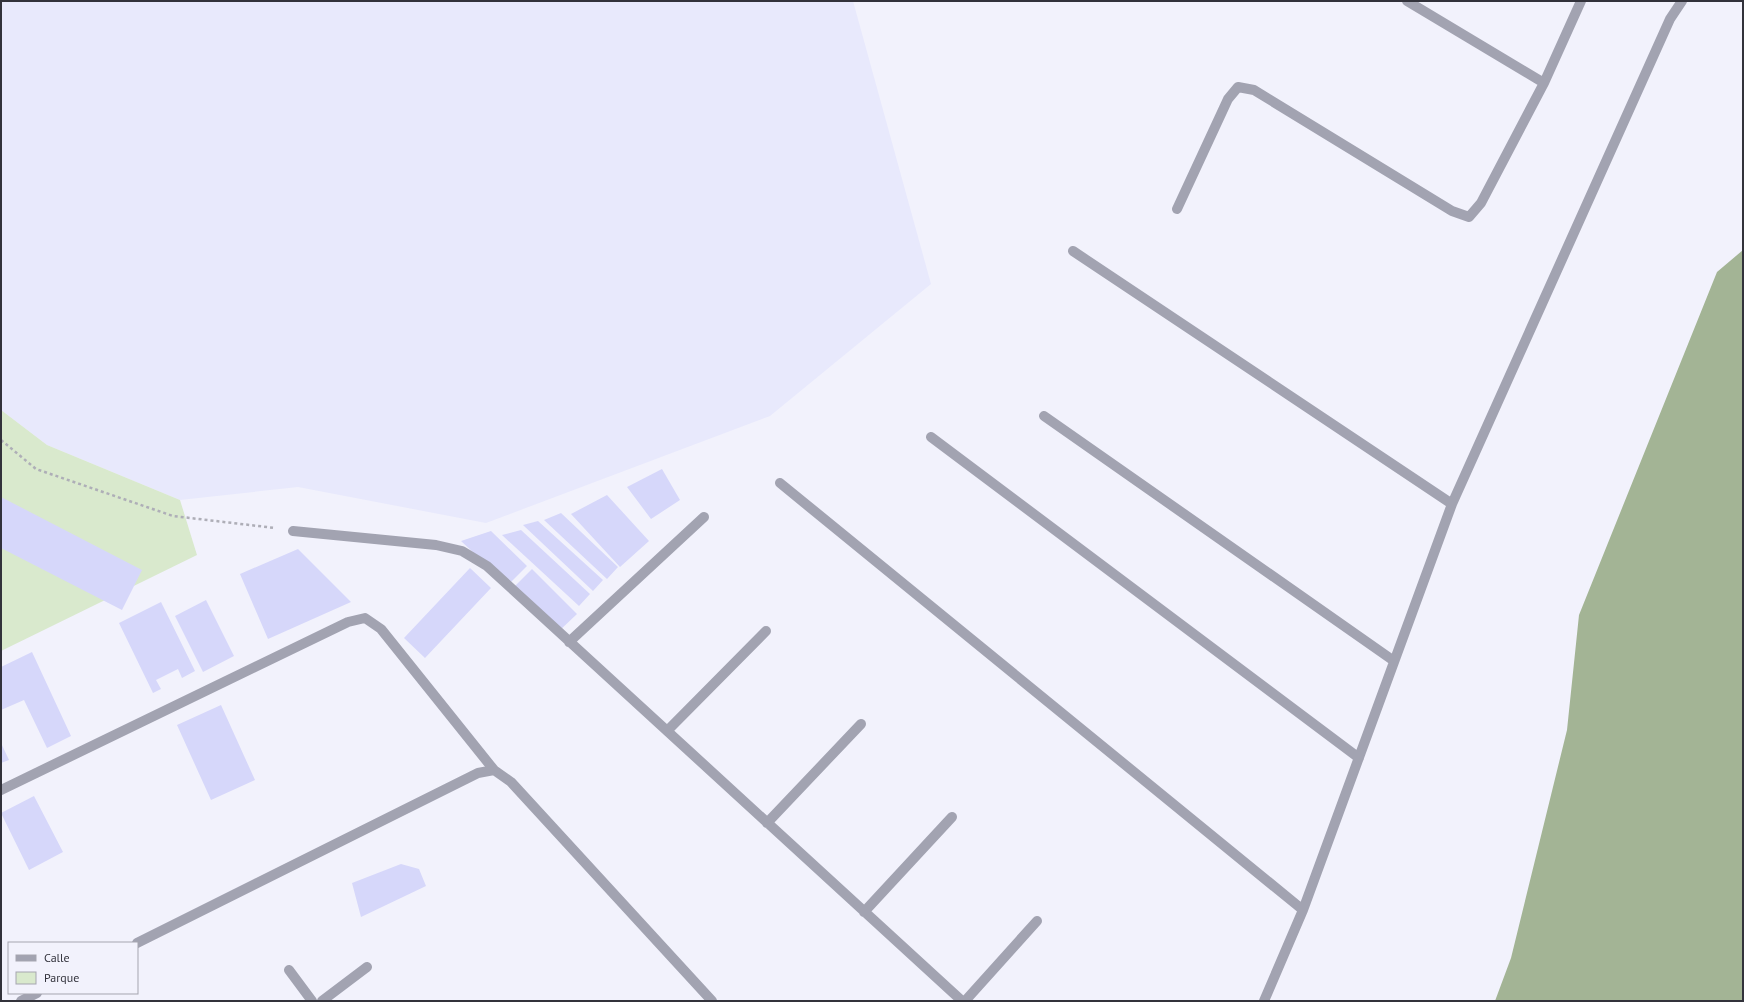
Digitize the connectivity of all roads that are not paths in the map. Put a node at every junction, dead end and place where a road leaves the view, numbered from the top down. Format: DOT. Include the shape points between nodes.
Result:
graph roads {
  1 [pos="1407,1"];
  2 [pos="1581,1"];
  3 [pos="1682,1"];
  4 [pos="1544,83"];
  5 [pos="1177,209"];
  6 [pos="1073,251"];
  7 [pos="1044,416"];
  8 [pos="931,437"];
  9 [pos="780,483"];
  10 [pos="1452,504"];
  11 [pos="704,517"];
  12 [pos="293,530"];
  13 [pos="766,631"];
  14 [pos="569,642"];
  15 [pos="1394,661"];
  16 [pos="861,724"];
  17 [pos="667,731"];
  18 [pos="1359,758"];
  19 [pos="494,770"];
  20 [pos="1,790"];
  21 [pos="952,817"];
  22 [pos="767,822"];
  23 [pos="1303,910"];
  24 [pos="864,912"];
  25 [pos="1037,921"];
  26 [pos="138,943"];
  27 [pos="367,967"];
  28 [pos="289,970"];
  29 [pos="35,994"];
  30 [pos="21,1001"];
  31 [pos="312,1001"];
  32 [pos="322,1001"];
  33 [pos="712,1001"];
  34 [pos="962,1001"];
  35 [pos="965,1001"];
  36 [pos="1264,1001"];
  1 -- 4 [label="street"];
  2 -- 4 [label="street"];
  3 -- 10 [label="street" via="1670,19"];
  4 -- 5 [label="street" via="1481,203 1469,217 1452,211 1254,90 1238,87 1228,99"];
  6 -- 10 [label="street"];
  7 -- 15 [label="street"];
  8 -- 18 [label="street"];
  9 -- 23 [label="street"];
  10 -- 15 [label="street"];
  11 -- 14 [label="street"];
  12 -- 14 [label="street" via="436,545 462,551 487,566"];
  13 -- 17 [label="street"];
  14 -- 17 [label="street"];
  15 -- 18 [label="street"];
  16 -- 22 [label="street"];
  17 -- 22 [label="street"];
  18 -- 23 [label="street"];
  19 -- 20 [label="street" via="381,629 365,618 348,622"];
  19 -- 26 [label="street" via="478,773"];
  19 -- 33 [label="street" via="511,782"];
  21 -- 24 [label="street"];
  22 -- 24 [label="street"];
  23 -- 36 [label="street"];
  24 -- 34 [label="street"];
  25 -- 35 [label="street"];
  27 -- 32 [label="street"];
  28 -- 31 [label="street"];
  29 -- 30 [label="street"];
}
